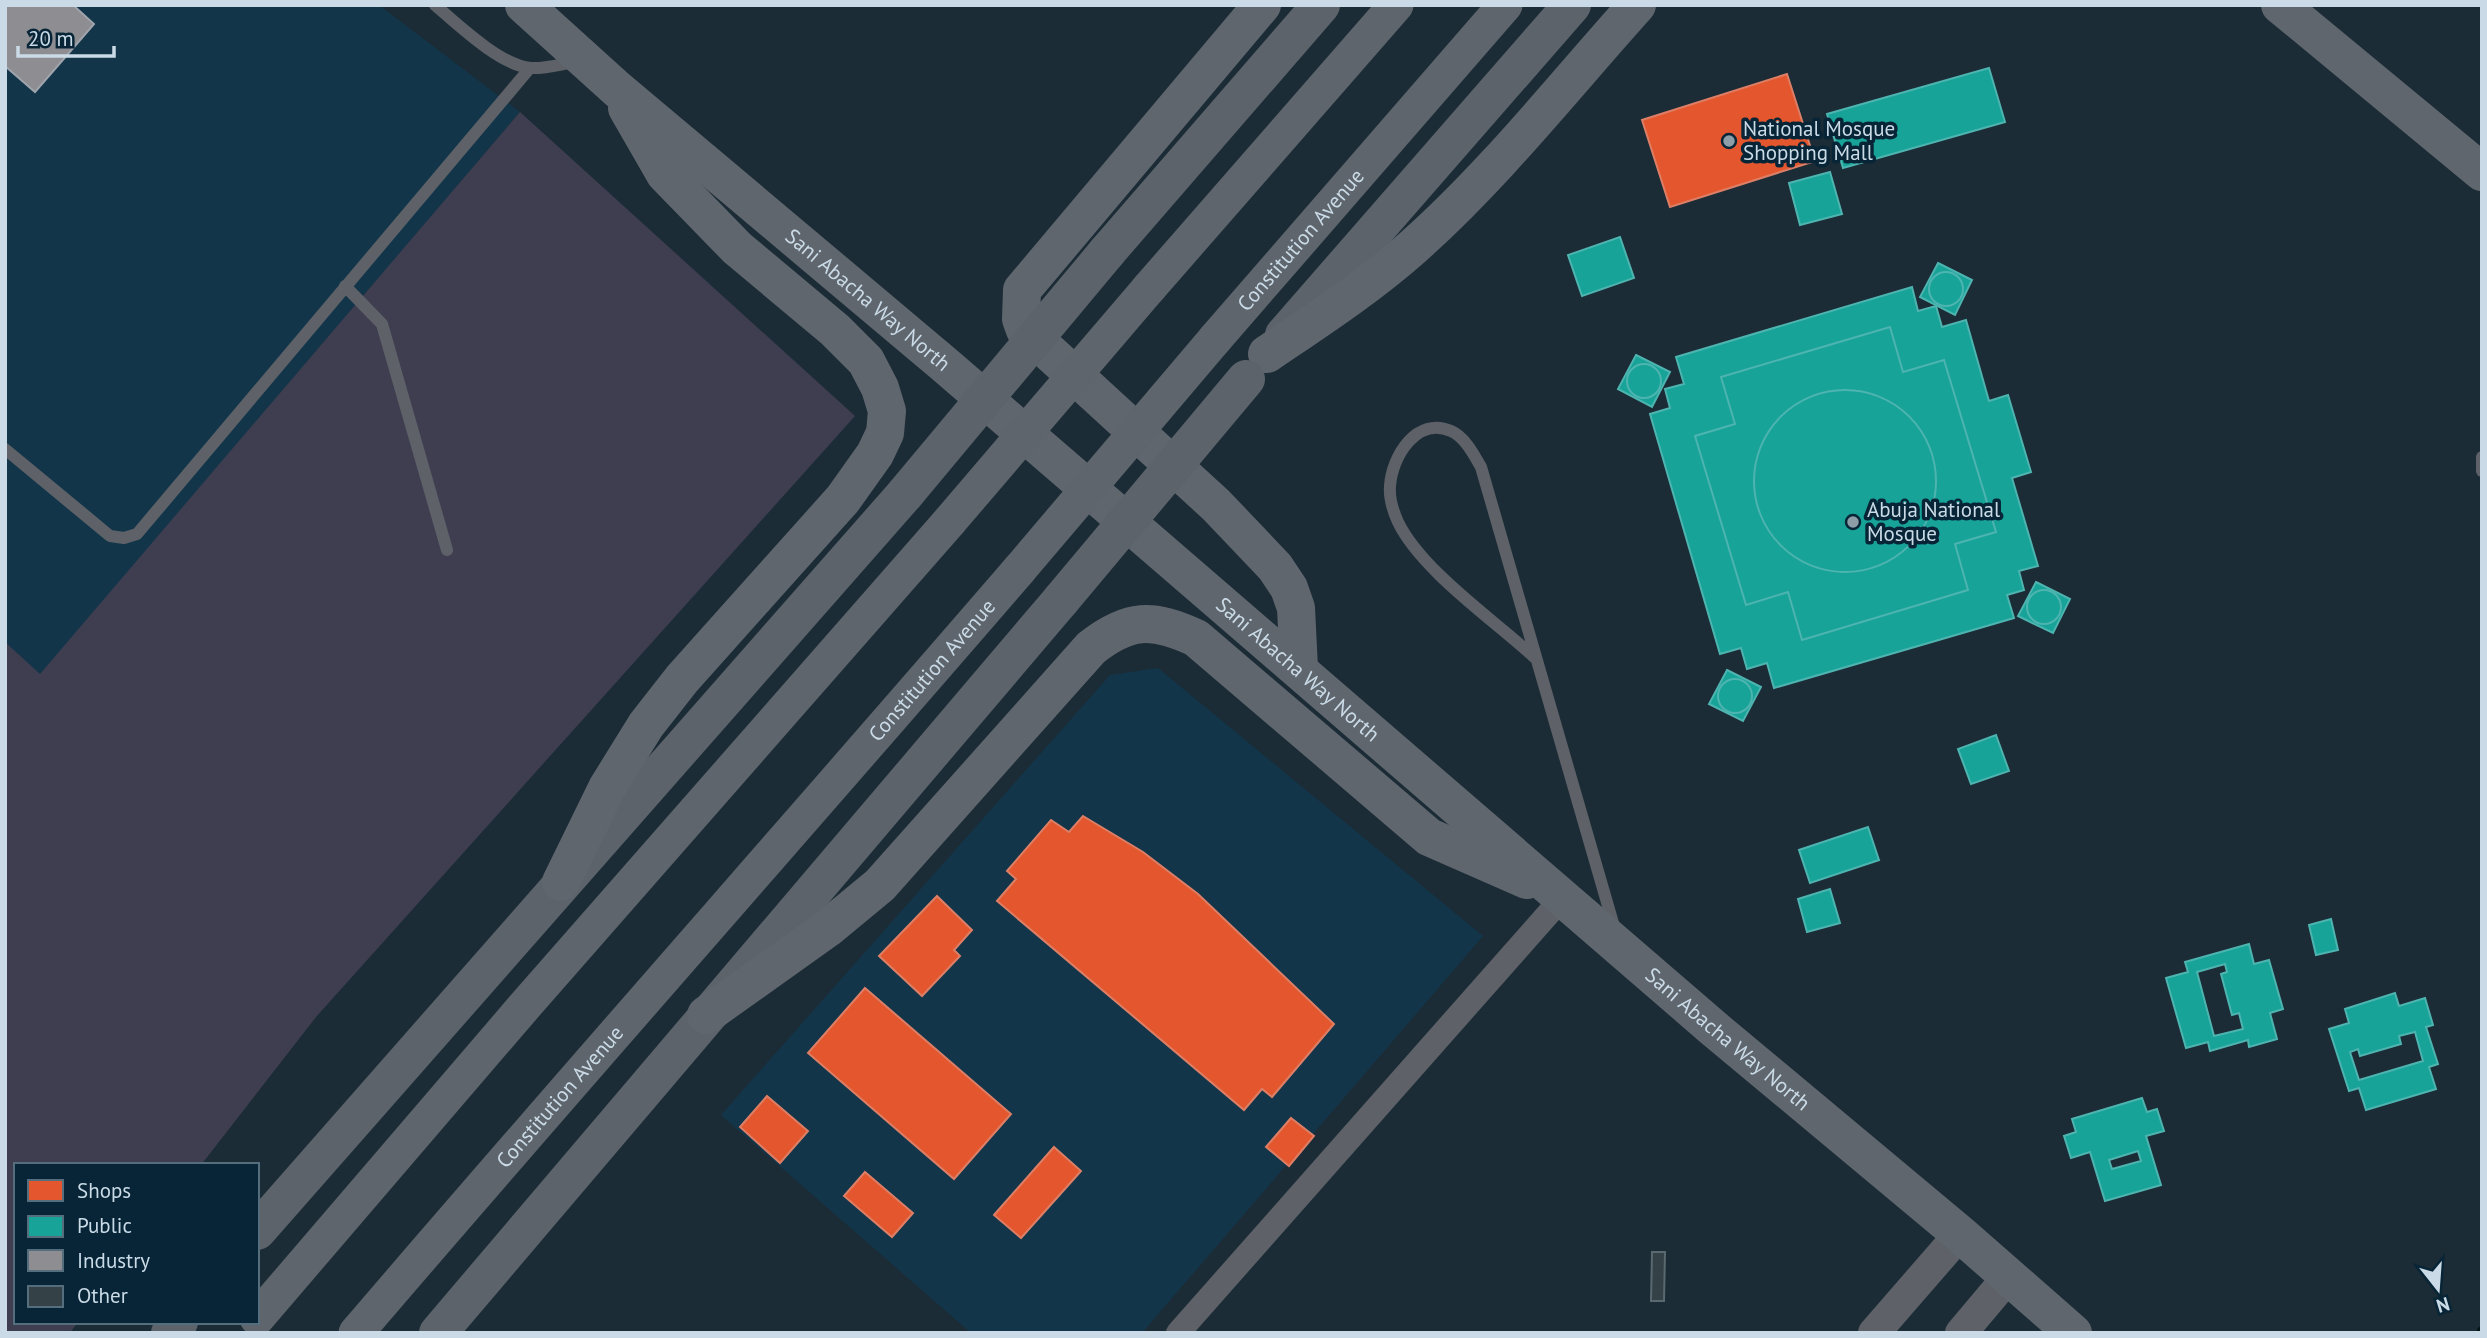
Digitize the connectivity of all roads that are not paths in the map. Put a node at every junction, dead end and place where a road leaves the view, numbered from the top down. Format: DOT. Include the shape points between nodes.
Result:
graph roads {
  1 [pos="435,5"];
  2 [pos="524,5"];
  3 [pos="1262,5"];
  4 [pos="1321,5"];
  5 [pos="1396,5"];
  6 [pos="1505,5"];
  7 [pos="1572,5"];
  8 [pos="1637,5"];
  9 [pos="2289,10"];
  10 [pos="586,61"];
  11 [pos="530,68"];
  12 [pos="617,89"];
  13 [pos="2482,172"];
  14 [pos="345,286"];
  15 [pos="1257,366"];
  16 [pos="5,449"];
  17 [pos="2482,457"];
  18 [pos="2482,471"];
  19 [pos="447,550"];
  20 [pos="1534,657"];
  21 [pos="1300,669"];
  22 [pos="561,883"];
  23 [pos="1564,896"];
  24 [pos="1619,944"];
  25 [pos="706,1015"];
  26 [pos="259,1229"];
  27 [pos="1960,1234"];
  28 [pos="2009,1276"];
  29 [pos="259,1316"];
  30 [pos="356,1333"];
  31 [pos="438,1333"];
  32 [pos="1178,1333"];
  33 [pos="1874,1333"];
  34 [pos="1961,1333"];
  35 [pos="2073,1333"];
  1 -- 11 [label="lane" via="501,56"];
  2 -- 10 [label="highway, Sani Abacha Way North"];
  3 -- 21 [label="highway" via="1022,290 1020,304 1026,331 1216,505 1275,567 1296,608"];
  4 -- 22 [label="main road, bridge" via="905,494"];
  5 -- 29 [label="main road, bridge"];
  6 -- 30 [label="main road, Constitution Avenue, bridge"];
  7 -- 15 [label="main road"];
  8 -- 15 [label="highway" via="1471,191 1422,238"];
  9 -- 13 [label="highway"];
  10 -- 11 [label="lane"];
  10 -- 12 [label="highway, Sani Abacha Way North"];
  11 -- 14 [label="lane"];
  12 -- 21 [label="highway, Sani Abacha Way North"];
  12 -- 22 [label="highway" via="664,174 737,247 853,346 866,361 887,411 885,433 876,454 843,499 646,725 607,788"];
  14 -- 16 [label="lane" via="137,534 110,536"];
  14 -- 19 [label="lane" via="382,324"];
  15 -- 25 [label="main road, bridge"];
  17 -- 18 [label="lane"];
  20 -- 20 [label="lane" via="1481,467 1453,432 1436,427 1420,430 1403,447 1390,485 1399,523 1429,564"];
  20 -- 24 [label="lane"];
  21 -- 23 [label="highway, Sani Abacha Way North"];
  22 -- 26 [label="main road"];
  23 -- 24 [label="highway, Sani Abacha Way North"];
  23 -- 25 [label="highway" via="1429,837 1196,638 1169,626 1140,623 1112,631 1091,648 880,885"];
  23 -- 32 [label="street"];
  24 -- 27 [label="highway, Sani Abacha Way North"];
  25 -- 31 [label="main road"];
  27 -- 28 [label="highway, Sani Abacha Way North"];
  27 -- 33 [label="street"];
  28 -- 34 [label="street"];
  28 -- 35 [label="highway, Sani Abacha Way North"];
}
